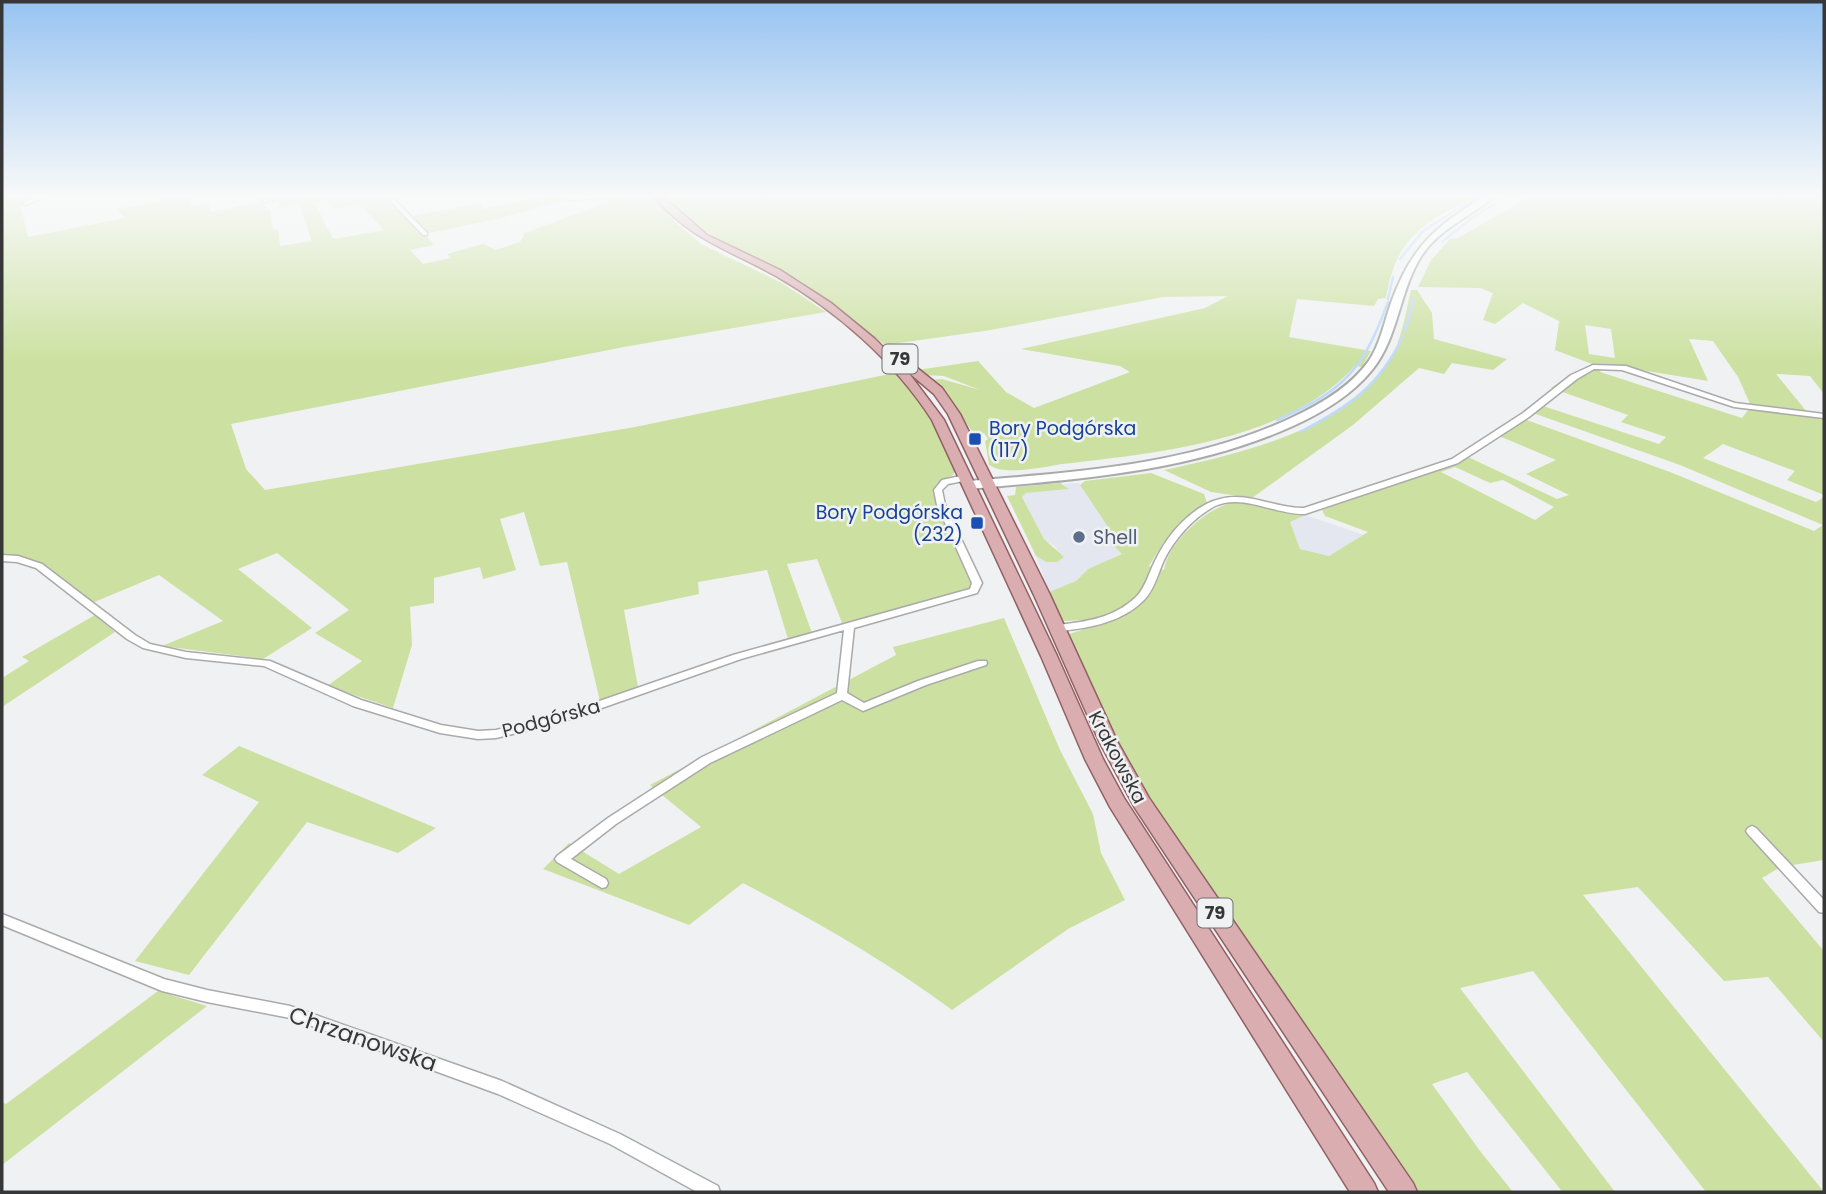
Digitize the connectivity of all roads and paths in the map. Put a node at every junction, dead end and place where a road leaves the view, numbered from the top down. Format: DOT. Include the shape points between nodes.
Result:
graph roads {
  1 [pos="733,251"];
  2 [pos="1420,251"];
  3 [pos="848,323"];
  4 [pos="1824,416"];
  5 [pos="1301,418"];
  6 [pos="977,481"];
  7 [pos="1011,481"];
  8 [pos="996,500"];
  9 [pos="2,558"];
  10 [pos="849,627"];
  11 [pos="1057,628"];
  12 [pos="982,663"];
  13 [pos="842,695"];
  14 [pos="1752,831"];
  15 [pos="602,883"];
  16 [pos="1824,908"];
  17 [pos="2,919"];
  18 [pos="712,1192"];
  19 [pos="1365,1192"];
  20 [pos="1404,1192"];
  1 -- 3 [label="main road, Krakowska / 79" via="796,283"];
  2 -- 5 [label="main road" via="1405,275 1371,366 1347,390"];
  3 -- 6 [label="main road, Krakowska / 79" via="924,396"];
  3 -- 6 [label="main road, Krakowska / 79" via="938,391 954,414"];
  4 -- 11 [label="street" via="1734,405 1636,371 1602,366 1574,377 1465,456 1425,473 1305,512 1228,500 1217,503 1169,544 1137,602 1098,622"];
  5 -- 6 [label="main road" via="1143,459"];
  5 -- 7 [label="main road" via="1260,437 1187,458"];
  6 -- 7 [label="main road"];
  6 -- 8 [label="main road, Krakowska / 79"];
  6 -- 10 [label="street, Podgórska" via="938,490 976,583 974,591"];
  6 -- 19 [label="main road, Krakowska / 79" via="1049,656 1117,802"];
  7 -- 8 [label="main road" via="1001,488"];
  8 -- 11 [label="main road, Krakowska / 79"];
  9 -- 10 [label="street, Podgórska" via="39,566 147,646 266,663 357,703 459,733 496,734 558,719 737,657"];
  10 -- 13 [label="street"];
  11 -- 20 [label="main road, Krakowska / 79" via="1142,803"];
  12 -- 13 [label="street" via="863,707"];
  13 -- 15 [label="street" via="706,760 561,859"];
  14 -- 16 [label="street"];
  17 -- 18 [label="street, Chrzanowska" via="162,985 290,1012 502,1088 615,1139"];
}
